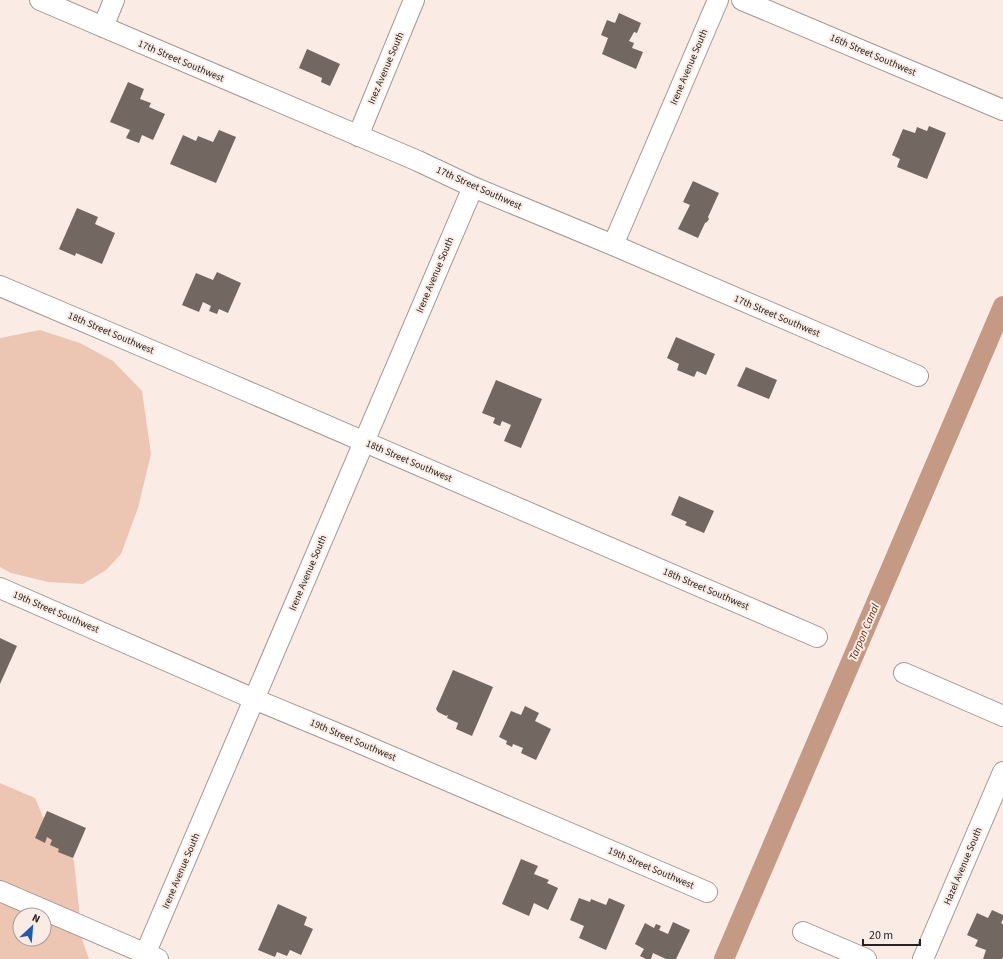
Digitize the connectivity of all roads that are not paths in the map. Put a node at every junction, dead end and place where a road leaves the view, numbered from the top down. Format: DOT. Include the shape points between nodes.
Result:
graph roads {
  1 [pos="40,0"];
  2 [pos="114,0"];
  3 [pos="414,0"];
  4 [pos="718,0"];
  5 [pos="742,0"];
  6 [pos="103,27"];
  7 [pos="1003,110"];
  8 [pos="358,136"];
  9 [pos="473,187"];
  10 [pos="613,245"];
  11 [pos="0,286"];
  12 [pos="918,376"];
  13 [pos="364,442"];
  14 [pos="0,588"];
  15 [pos="817,637"];
  16 [pos="904,673"];
  17 [pos="254,699"];
  18 [pos="1003,716"];
  19 [pos="1003,772"];
  20 [pos="0,891"];
  21 [pos="707,892"];
  22 [pos="804,932"];
  23 [pos="149,957"];
  24 [pos="866,959"];
  25 [pos="923,959"];
  1 -- 6 [label="street, 17th Street Southwest"];
  2 -- 6 [label="street"];
  3 -- 8 [label="street, Inez Avenue South"];
  4 -- 10 [label="street, Irene Avenue South"];
  5 -- 7 [label="street, 16th Street Southwest"];
  6 -- 8 [label="street, 17th Street Southwest"];
  8 -- 9 [label="street, 17th Street Southwest"];
  9 -- 10 [label="street, 17th Street Southwest"];
  9 -- 13 [label="street, Irene Avenue South"];
  10 -- 12 [label="street, 17th Street Southwest"];
  11 -- 13 [label="street, 18th Street Southwest"];
  13 -- 15 [label="street, 18th Street Southwest"];
  13 -- 17 [label="street, Irene Avenue South"];
  14 -- 17 [label="street, 19th Street Southwest"];
  16 -- 18 [label="street"];
  17 -- 21 [label="street, 19th Street Southwest"];
  17 -- 23 [label="street, Irene Avenue South"];
  19 -- 25 [label="street, Hazel Avenue South"];
  20 -- 23 [label="street"];
  22 -- 24 [label="street"];
}
